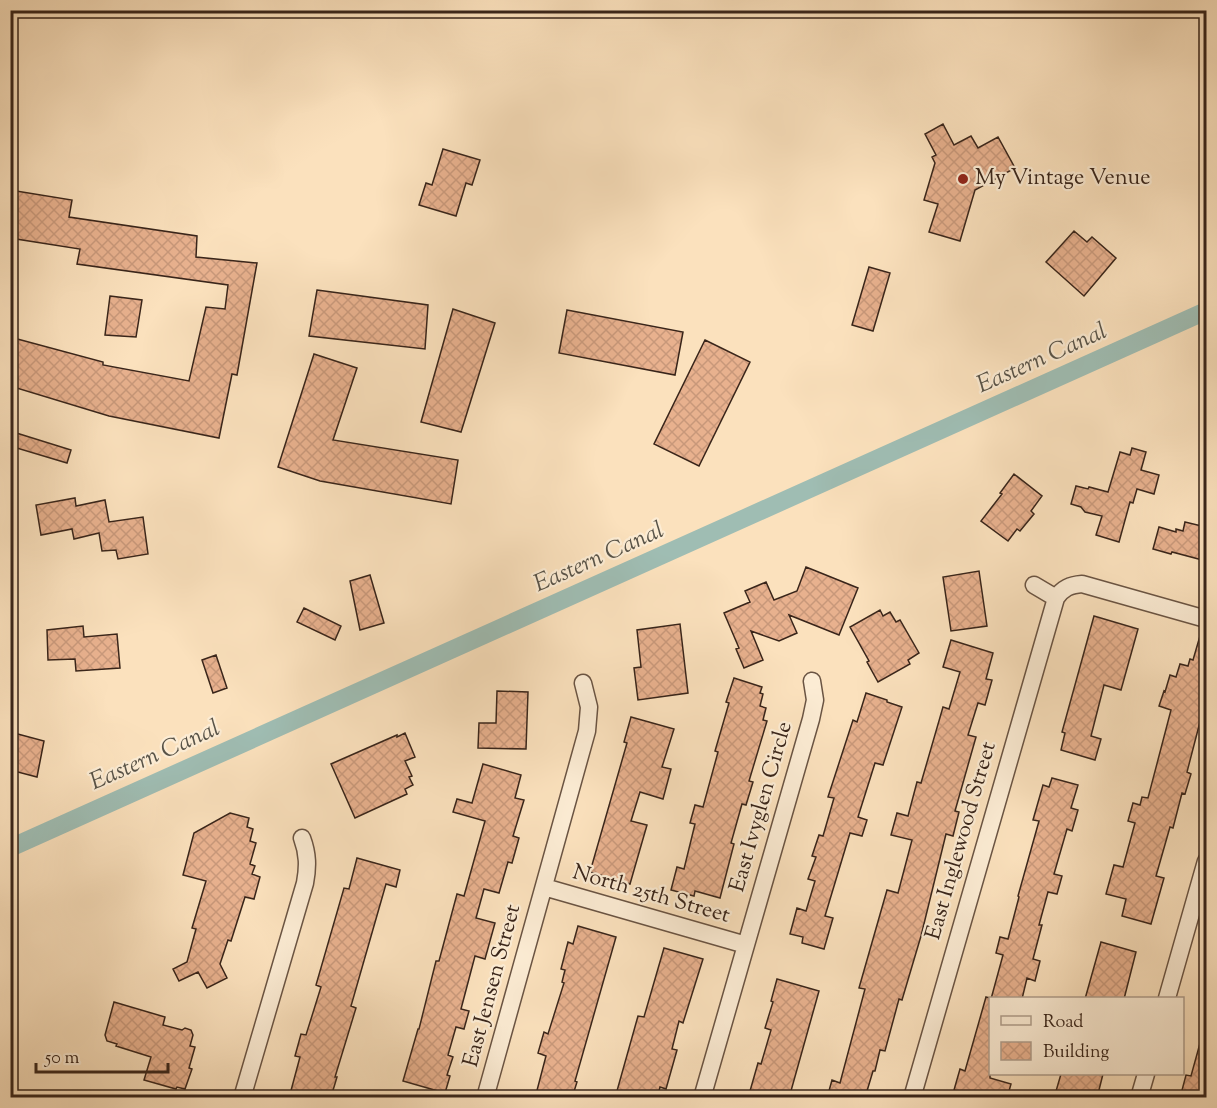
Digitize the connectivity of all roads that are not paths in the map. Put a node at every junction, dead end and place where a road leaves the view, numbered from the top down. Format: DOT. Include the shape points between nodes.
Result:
graph roads {
  1 [pos="1034,585"];
  2 [pos="1061,592"];
  3 [pos="1206,619"];
  4 [pos="812,681"];
  5 [pos="583,683"];
  6 [pos="302,838"];
  7 [pos="1206,861"];
  8 [pos="544,887"];
  9 [pos="746,945"];
  10 [pos="1168,997"];
  11 [pos="1146,1075"];
  12 [pos="242,1098"];
  13 [pos="485,1098"];
  14 [pos="702,1098"];
  15 [pos="912,1098"];
  16 [pos="1139,1098"];
  1 -- 2 [label="street"];
  2 -- 3 [label="street" via="1074,584 1090,586"];
  2 -- 15 [label="street, East Inglewood Street"];
  4 -- 9 [label="street, East Ivyglen Circle" via="813,709"];
  5 -- 8 [label="street, East Jensen Street" via="589,707 587,731"];
  6 -- 12 [label="street" via="308,860 305,883"];
  7 -- 10 [label="street"];
  8 -- 9 [label="street, North 25th Street"];
  8 -- 13 [label="street, East Jensen Street"];
  9 -- 14 [label="street, East Ivyglen Circle"];
  11 -- 16 [label="street"];
}
